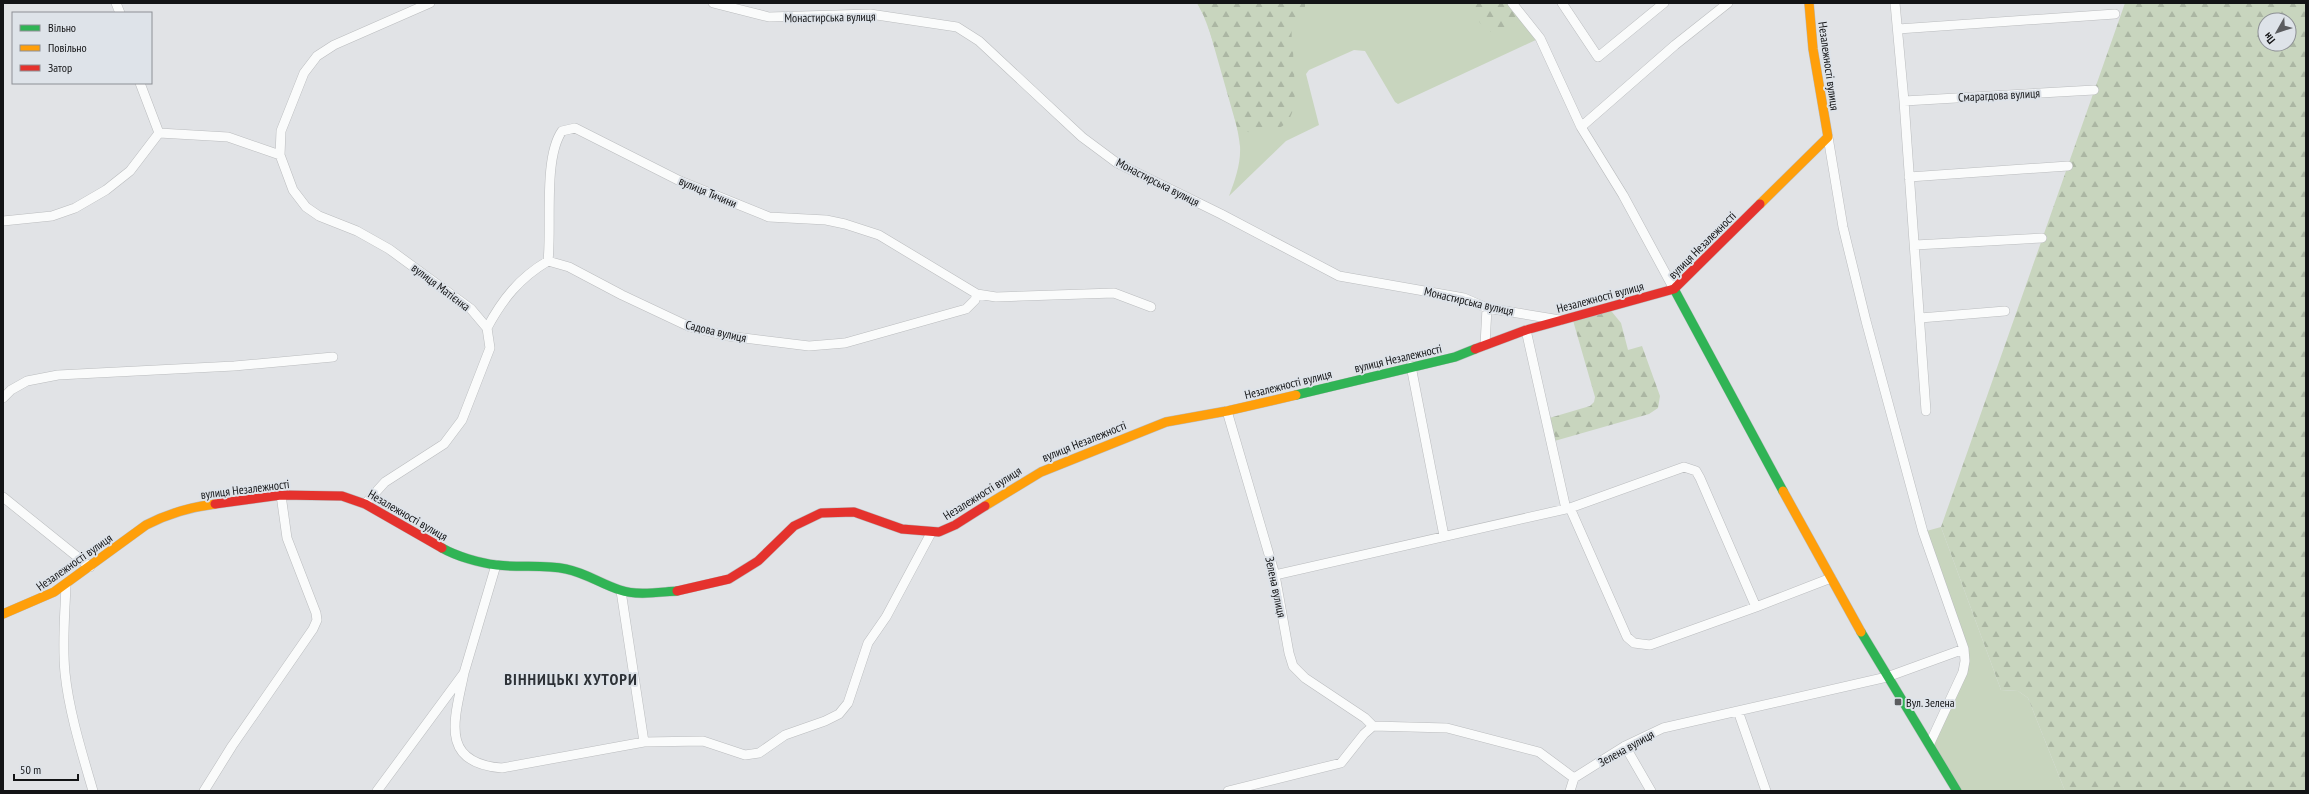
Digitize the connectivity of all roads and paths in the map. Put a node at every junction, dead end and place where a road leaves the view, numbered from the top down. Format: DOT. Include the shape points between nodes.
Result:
graph roads {
  1 [pos="430,3"];
  2 [pos="713,3"];
  3 [pos="1512,3"];
  4 [pos="1562,3"];
  5 [pos="1648,3"];
  6 [pos="1664,3"];
  7 [pos="1728,3"];
  8 [pos="1809,3"];
  9 [pos="1895,3"];
  10 [pos="1653,11"];
  11 [pos="2115,14"];
  12 [pos="1898,29"];
  13 [pos="140,84"];
  14 [pos="2094,90"];
  15 [pos="1904,101"];
  16 [pos="1581,127"];
  17 [pos="159,133"];
  18 [pos="1828,136"];
  19 [pos="280,155"];
  20 [pos="2068,166"];
  21 [pos="1909,178"];
  22 [pos="3,221"];
  23 [pos="2042,238"];
  24 [pos="1915,245"];
  25 [pos="548,261"];
  26 [pos="1674,289"];
  27 [pos="977,294"];
  28 [pos="1151,307"];
  29 [pos="1487,308"];
  30 [pos="2005,311"];
  31 [pos="1920,318"];
  32 [pos="1561,320"];
  33 [pos="487,328"];
  34 [pos="1526,330"];
  35 [pos="1485,345"];
  36 [pos="332,357"];
  37 [pos="1411,366"];
  38 [pos="3,398"];
  39 [pos="1227,411"];
  40 [pos="1926,411"];
  41 [pos="281,495"];
  42 [pos="3,497"];
  43 [pos="365,504"];
  44 [pos="1568,508"];
  45 [pos="931,533"];
  46 [pos="1444,536"];
  47 [pos="496,565"];
  48 [pos="90,567"];
  49 [pos="1275,575"];
  50 [pos="1831,578"];
  51 [pos="66,584"];
  52 [pos="621,591"];
  53 [pos="1756,607"];
  54 [pos="3,614"];
  55 [pos="1964,649"];
  56 [pos="464,673"];
  57 [pos="1887,676"];
  58 [pos="1738,711"];
  59 [pos="1373,726"];
  60 [pos="644,742"];
  61 [pos="1930,743"];
  62 [pos="1625,746"];
  63 [pos="1574,778"];
  64 [pos="93,791"];
  65 [pos="204,791"];
  66 [pos="378,791"];
  67 [pos="1228,791"];
  68 [pos="1570,791"];
  69 [pos="1652,791"];
  70 [pos="1766,791"];
  71 [pos="1957,791"];
  1 -- 19 [label="street" via="334,45 317,56 304,73 283,122"];
  2 -- 29 [label="street, Монастирська вулиця" via="775,18 870,14 957,27 987,48 1082,137 1129,170 1221,214 1339,276 1464,298"];
  3 -- 16 [label="street" via="1540,38"];
  4 -- 10 [label="street" via="1598,57"];
  5 -- 10 [label="street"];
  6 -- 10 [label="street"];
  7 -- 16 [label="street" via="1675,45"];
  8 -- 18 [label="street, Незалежності вулиця" via="1813,49"];
  9 -- 12 [label="street"];
  11 -- 12 [label="street"];
  12 -- 15 [label="street"];
  13 -- 17 [label="street"];
  14 -- 15 [label="street, Смарагдова вулиця"];
  15 -- 21 [label="street"];
  16 -- 26 [label="street" via="1623,195"];
  17 -- 19 [label="street" via="228,137"];
  17 -- 22 [label="street" via="130,171 106,190 75,208 52,216"];
  18 -- 26 [label="street, вулиця Незалежності"];
  18 -- 55 [label="street" via="1843,227 1868,328 1923,532"];
  19 -- 33 [label="street, вулиця Матієнка" via="293,190 306,207 319,216 357,231 389,248 471,309"];
  20 -- 21 [label="street"];
  21 -- 24 [label="street"];
  23 -- 24 [label="street"];
  24 -- 31 [label="street"];
  25 -- 27 [label="street, Садова вулиця" via="569,267 622,296 690,327 728,336 809,346 845,343 966,309"];
  25 -- 27 [label="street, вулиця Тичини" via="551,238 550,184 556,140 562,131 575,128 680,180 769,217 826,220 879,235"];
  25 -- 33 [label="street" via="520,282 501,302"];
  26 -- 32 [label="street, Незалежності вулиця"];
  26 -- 50 [label="street"];
  27 -- 28 [label="street" via="996,297 1114,293"];
  29 -- 32 [label="street, Монастирська вулиця"];
  29 -- 35 [label="street"];
  30 -- 31 [label="street"];
  31 -- 40 [label="street"];
  32 -- 34 [label="street, Незалежності вулиця"];
  33 -- 43 [label="street" via="490,348 462,420 444,444 385,482"];
  34 -- 35 [label="street, Незалежності вулиця"];
  34 -- 44 [label="street"];
  35 -- 37 [label="street, Незалежності вулиця" via="1456,357"];
  36 -- 38 [label="street" via="234,366 58,375 27,381"];
  37 -- 39 [label="street, Незалежності вулиця"];
  37 -- 46 [label="street"];
  39 -- 45 [label="street, Незалежності вулиця" via="1166,422 1050,467 955,525 944,531"];
  39 -- 49 [label="street, Зелена вулиця"];
  41 -- 43 [label="street, Незалежності вулиця" via="331,495"];
  41 -- 48 [label="street, Незалежності вулиця" via="199,506 160,517"];
  41 -- 65 [label="street" via="287,538 317,620"];
  42 -- 48 [label="street"];
  43 -- 47 [label="street, Незалежності вулиця" via="438,548"];
  44 -- 46 [label="street"];
  44 -- 53 [label="street" via="1627,637 1634,643 1650,645"];
  44 -- 53 [label="street" via="1677,469 1691,468 1700,478"];
  45 -- 52 [label="street, Незалежності вулиця" via="902,529 854,512 821,513 794,526 758,561 729,579 677,592"];
  45 -- 60 [label="street" via="886,617 868,643 848,703 839,714 785,735 759,753 745,755 703,741"];
  46 -- 49 [label="street"];
  47 -- 52 [label="street, Незалежності вулиця" via="566,568"];
  47 -- 56 [label="street"];
  48 -- 51 [label="street, Незалежності вулиця"];
  49 -- 59 [label="street, Зелена вулиця" via="1288,653 1293,666 1305,678"];
  50 -- 53 [label="street"];
  50 -- 57 [label="street"];
  51 -- 54 [label="street, Незалежності вулиця" via="44,598"];
  51 -- 64 [label="street" via="65,673"];
  52 -- 60 [label="street"];
  55 -- 57 [label="street, Зелена вулиця"];
  55 -- 61 [label="street" via="1963,672"];
  56 -- 60 [label="street" via="454,724 456,739 466,758 483,766 502,768"];
  56 -- 66 [label="street"];
  57 -- 58 [label="street, Зелена вулиця"];
  57 -- 61 [label="street"];
  58 -- 62 [label="street, Зелена вулиця" via="1663,728"];
  58 -- 70 [label="street"];
  59 -- 63 [label="street" via="1447,728 1539,752"];
  59 -- 67 [label="street" via="1341,764"];
  61 -- 71 [label="street"];
  62 -- 63 [label="street, Зелена вулиця"];
  62 -- 69 [label="street"];
  63 -- 68 [label="street"];
}
